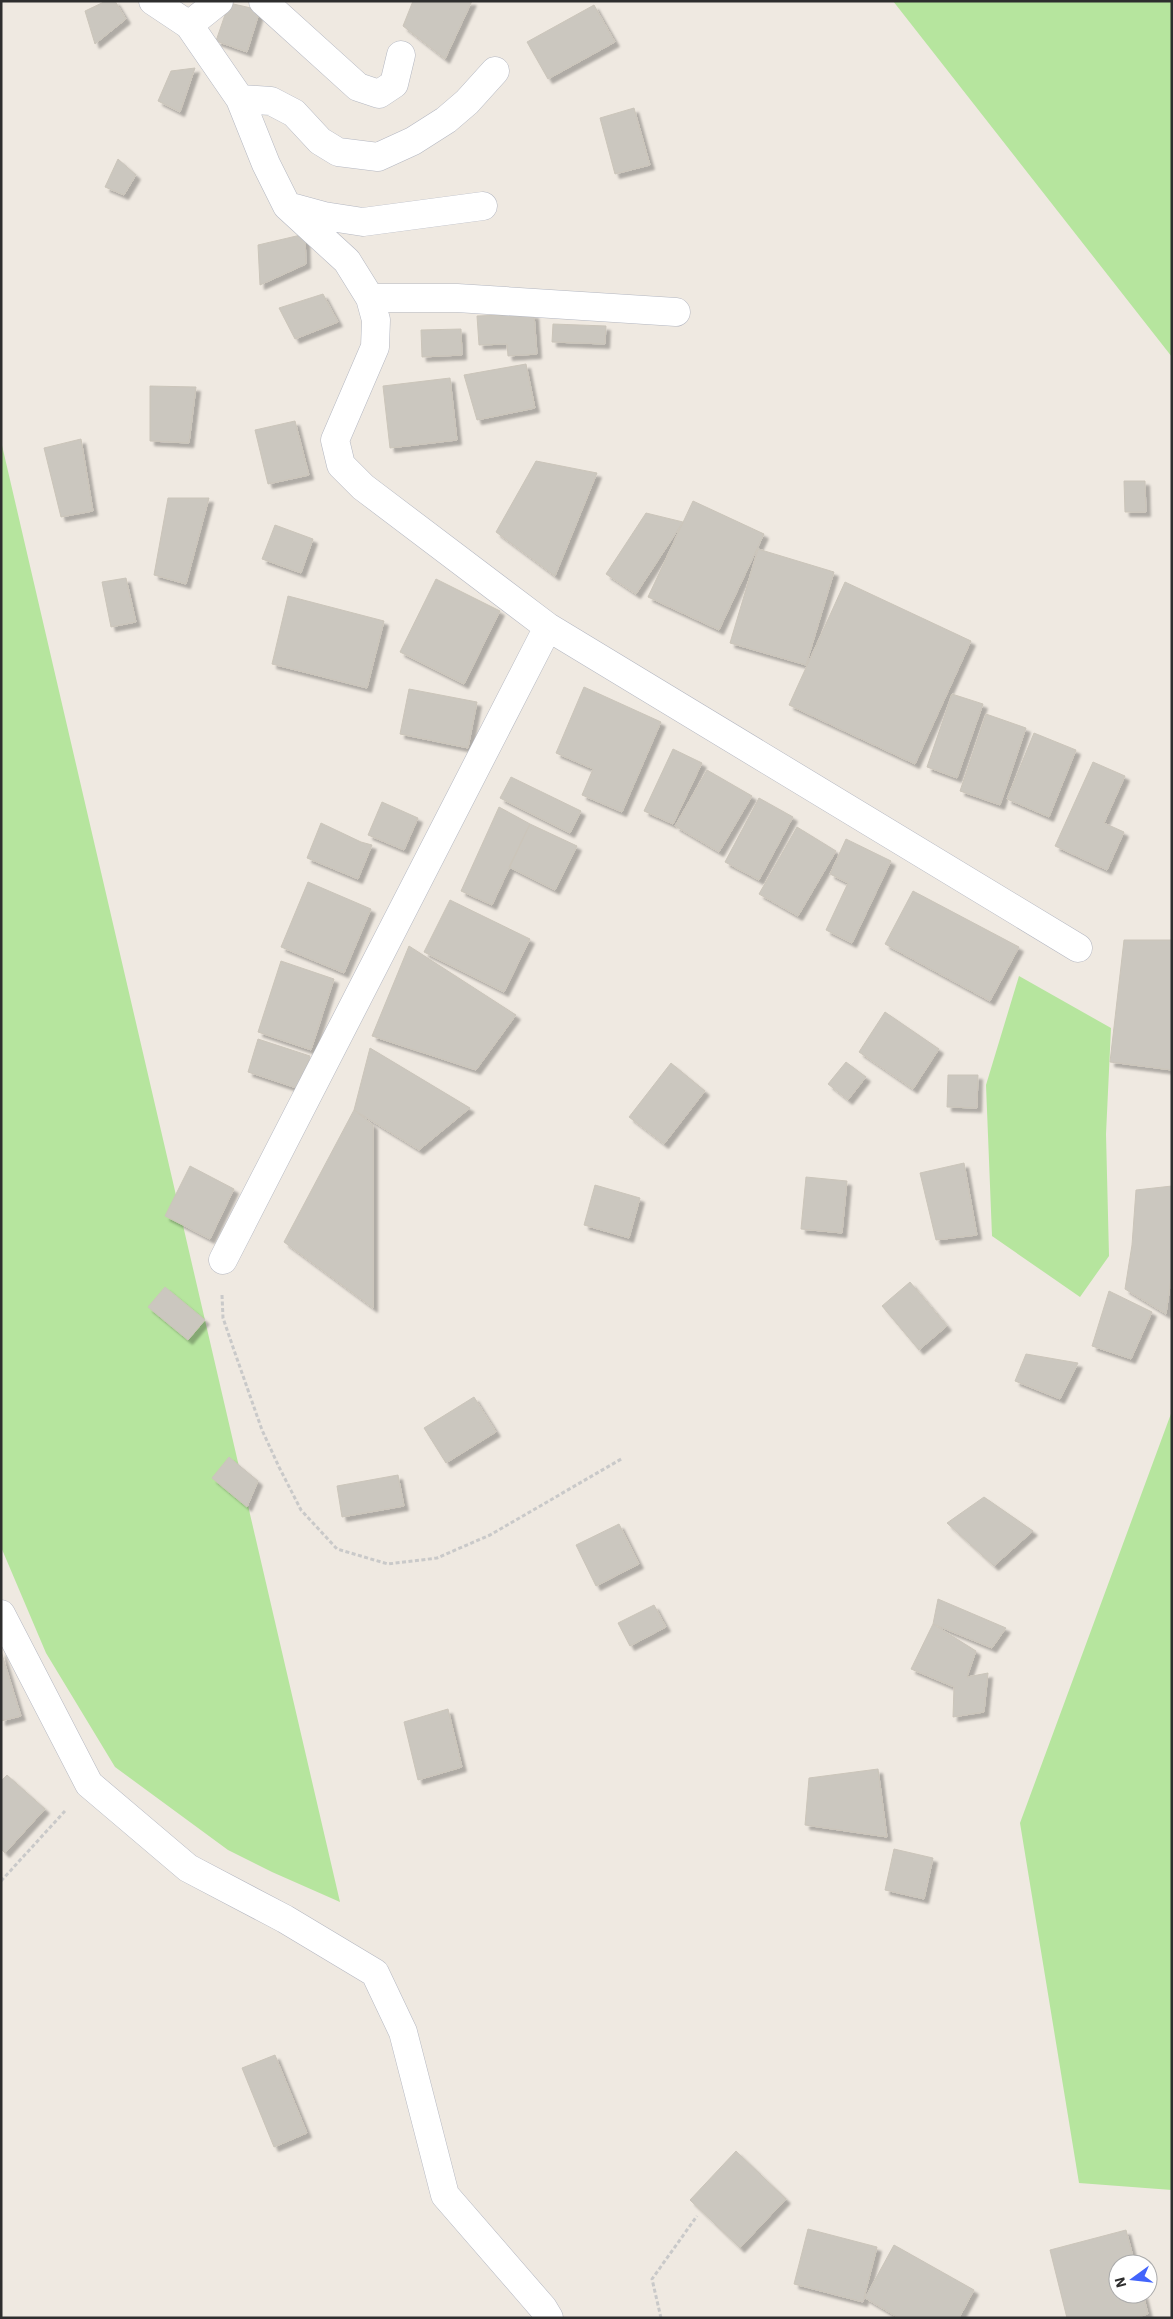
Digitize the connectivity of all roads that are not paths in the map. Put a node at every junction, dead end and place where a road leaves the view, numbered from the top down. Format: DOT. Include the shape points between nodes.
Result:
graph roads {
  1 [pos="153,1"];
  2 [pos="218,1"];
  3 [pos="263,1"];
  4 [pos="189,26"];
  5 [pos="401,55"];
  6 [pos="495,71"];
  7 [pos="240,99"];
  8 [pos="287,206"];
  9 [pos="483,206"];
  10 [pos="370,298"];
  11 [pos="676,312"];
  12 [pos="548,627"];
  13 [pos="1078,948"];
  14 [pos="223,1260"];
  15 [pos="1,1614"];
  16 [pos="549,2318"];
  1 -- 4 [label="street"];
  2 -- 4 [label="street"];
  3 -- 5 [label="street" via="358,87 379,94 394,84"];
  4 -- 7 [label="street"];
  6 -- 7 [label="street" via="446,120 413,141 378,157 338,152 320,141 294,114 271,100"];
  7 -- 8 [label="street"];
  8 -- 9 [label="street" via="363,222"];
  8 -- 10 [label="street" via="346,261"];
  10 -- 11 [label="street" via="457,298"];
  10 -- 12 [label="street" via="376,320 375,347 335,440 341,465 363,487"];
  12 -- 13 [label="street"];
  12 -- 14 [label="street"];
  15 -- 16 [label="street" via="89,1784 188,1868 285,1919 375,1973 403,2032 445,2195 544,2308"];
}
